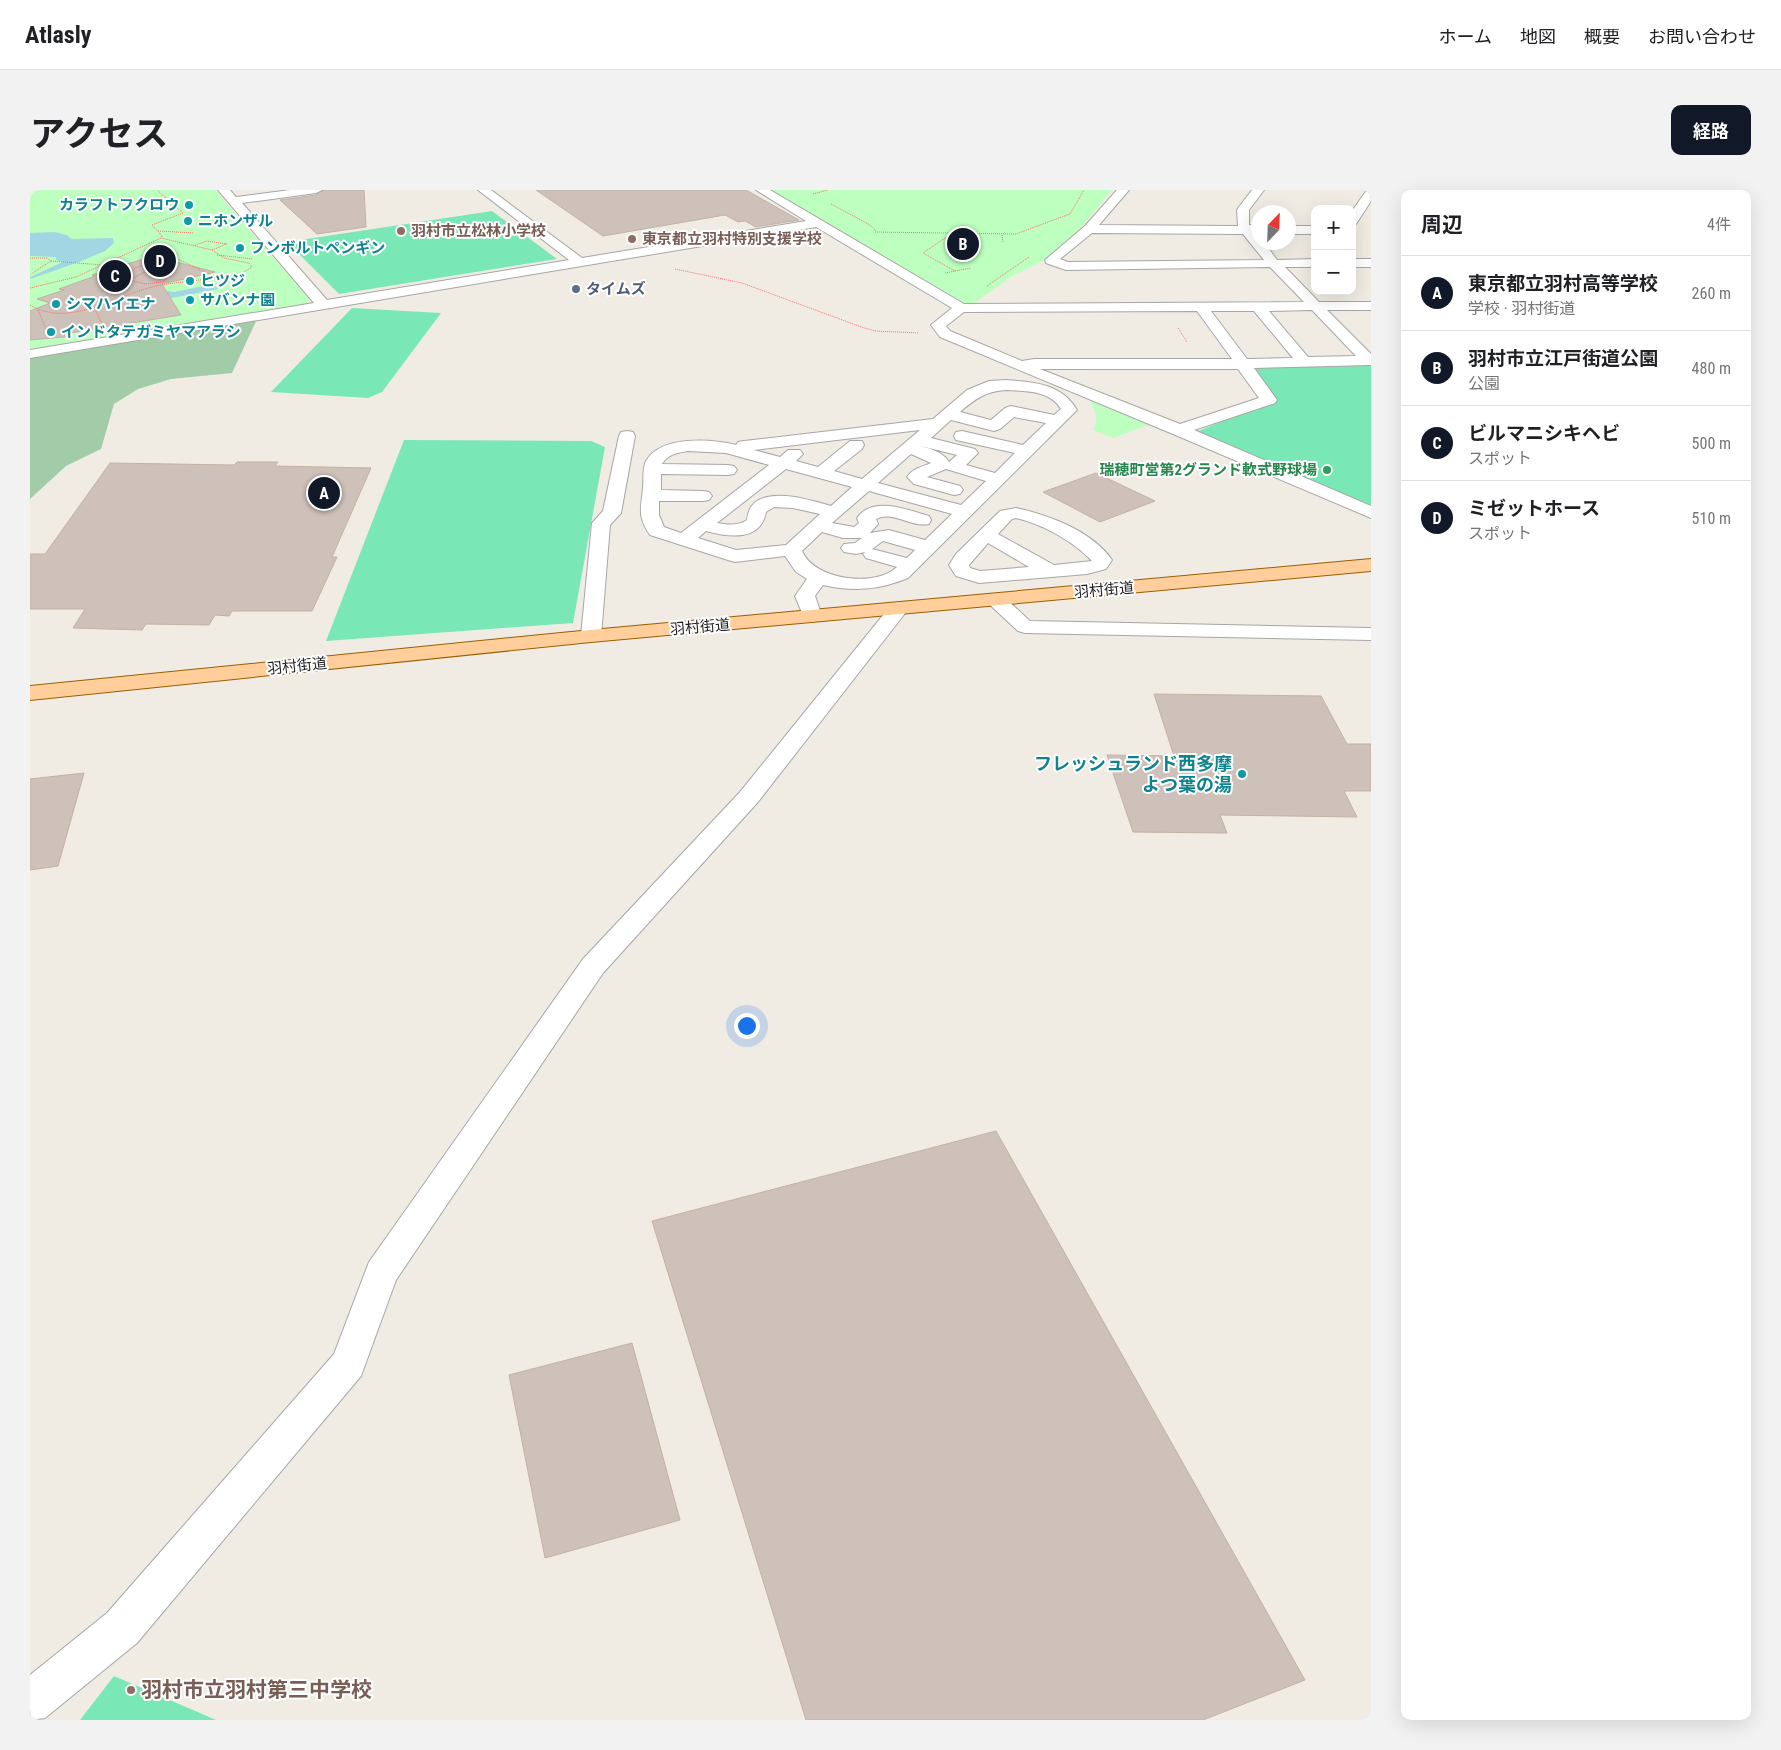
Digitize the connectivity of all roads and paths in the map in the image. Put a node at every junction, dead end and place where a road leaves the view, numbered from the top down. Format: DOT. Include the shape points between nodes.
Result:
graph roads {
  1 [pos="157,190"];
  2 [pos="224,190"];
  3 [pos="316,190"];
  4 [pos="484,190"];
  5 [pos="762,190"];
  6 [pos="828,190"];
  7 [pos="1084,190"];
  8 [pos="1123,190"];
  9 [pos="1258,190"];
  10 [pos="1371,192"];
  11 [pos="822,198"];
  12 [pos="234,201"];
  13 [pos="830,203"];
  14 [pos="1356,215"];
  15 [pos="817,223"];
  16 [pos="1251,228"];
  17 [pos="1089,229"];
  18 [pos="1251,230"];
  19 [pos="1296,230"];
  20 [pos="1311,230"];
  21 [pos="158,232"];
  22 [pos="194,233"];
  23 [pos="952,234"];
  24 [pos="1002,235"];
  25 [pos="161,238"];
  26 [pos="1003,243"];
  27 [pos="192,246"];
  28 [pos="954,247"];
  29 [pos="212,250"];
  30 [pos="1265,250"];
  31 [pos="980,253"];
  32 [pos="164,255"];
  33 [pos="30,258"];
  34 [pos="51,261"];
  35 [pos="579,262"];
  36 [pos="1311,263"];
  37 [pos="1356,263"];
  38 [pos="1371,263"];
  39 [pos="1274,264"];
  40 [pos="103,265"];
  41 [pos="971,268"];
  42 [pos="673,269"];
  43 [pos="164,271"];
  44 [pos="955,271"];
  45 [pos="31,274"];
  46 [pos="133,275"];
  47 [pos="221,277"];
  48 [pos="244,277"];
  49 [pos="911,279"];
  50 [pos="161,282"];
  51 [pos="165,286"];
  52 [pos="30,288"];
  53 [pos="30,305"];
  54 [pos="323,305"];
  55 [pos="1371,306"];
  56 [pos="94,307"];
  57 [pos="1258,307"];
  58 [pos="1318,307"];
  59 [pos="961,308"];
  60 [pos="1201,308"];
  61 [pos="38,310"];
  62 [pos="92,323"];
  63 [pos="55,328"];
  64 [pos="922,333"];
  65 [pos="30,354"];
  66 [pos="1370,360"];
  67 [pos="1304,362"];
  68 [pos="1242,364"];
  69 [pos="1020,366"];
  70 [pos="1057,421"];
  71 [pos="939,422"];
  72 [pos="1179,430"];
  73 [pos="627,436"];
  74 [pos="820,444"];
  75 [pos="913,444"];
  76 [pos="727,448"];
  77 [pos="1026,452"];
  78 [pos="982,457"];
  79 [pos="782,463"];
  80 [pos="1013,465"];
  81 [pos="728,470"];
  82 [pos="821,473"];
  83 [pos="941,479"];
  84 [pos="652,484"];
  85 [pos="864,485"];
  86 [pos="697,488"];
  87 [pos="989,489"];
  88 [pos="922,500"];
  89 [pos="833,512"];
  90 [pos="966,512"];
  91 [pos="1371,513"];
  92 [pos="891,524"];
  93 [pos="1048,524"];
  94 [pos="702,525"];
  95 [pos="812,530"];
  96 [pos="987,535"];
  97 [pos="939,538"];
  98 [pos="683,540"];
  99 [pos="792,550"];
  100 [pos="972,550"];
  101 [pos="873,554"];
  102 [pos="911,565"];
  103 [pos="1371,565"];
  104 [pos="1043,568"];
  105 [pos="818,577"];
  106 [pos="996,600"];
  107 [pos="899,608"];
  108 [pos="812,616"];
  109 [pos="1371,634"];
  110 [pos="591,636"];
  111 [pos="30,693"];
  112 [pos="30,1703"];
  1 -- 21 [label="path" via="183,213 152,224"];
  2 -- 12 [label="street"];
  3 -- 12 [label="street"];
  4 -- 35 [label="street"];
  5 -- 15 [label="street"];
  6 -- 11 [label="path" via="813,194"];
  7 -- 24 [label="path" via="1070,214 1016,234"];
  8 -- 17 [label="street"];
  9 -- 16 [label="street" via="1243,210 1242,219"];
  10 -- 14 [label="street"];
  12 -- 54 [label="street"];
  13 -- 23 [label="path" via="870,225 875,232"];
  15 -- 35 [label="street"];
  15 -- 49 [label="street"];
  17 -- 18 [label="street"];
  17 -- 39 [label="street" via="1051,260 1066,266"];
  19 -- 20 [label="street"];
  21 -- 22 [label="path"];
  21 -- 25 [label="path"];
  23 -- 24 [label="path"];
  23 -- 44 [label="path" via="923,253"];
  24 -- 26 [label="path"];
  25 -- 27 [label="path"];
  25 -- 40 [label="path"];
  27 -- 29 [label="path"];
  27 -- 29 [label="path" via="207,241 227,244"];
  28 -- 31 [label="path"];
  29 -- 47 [label="path" via="226,259 249,262 252,267 246,272"];
  30 -- 39 [label="street"];
  32 -- 47 [label="path" via="181,259 203,273"];
  33 -- 34 [label="path"];
  34 -- 40 [label="path"];
  34 -- 45 [label="path"];
  35 -- 54 [label="street"];
  36 -- 39 [label="street"];
  37 -- 38 [label="street"];
  39 -- 58 [label="street"];
  40 -- 52 [label="path" via="76,277"];
  41 -- 44 [label="path"];
  42 -- 64 [label="path" via="742,283 864,328"];
  43 -- 46 [label="path"];
  43 -- 46 [label="path" via="148,263 134,268"];
  43 -- 50 [label="path" via="170,277"];
  44 -- 49 [label="path"];
  46 -- 50 [label="path" via="128,280 145,284"];
  47 -- 48 [label="path"];
  47 -- 51 [label="path"];
  49 -- 59 [label="street"];
  50 -- 51 [label="path"];
  51 -- 56 [label="path" via="150,287"];
  53 -- 61 [label="path"];
  54 -- 65 [label="street"];
  55 -- 58 [label="street"];
  56 -- 61 [label="path" via="59,312"];
  56 -- 62 [label="path" via="101,322"];
  57 -- 58 [label="street"];
  57 -- 60 [label="street"];
  57 -- 67 [label="street"];
  58 -- 66 [label="street"];
  59 -- 60 [label="street"];
  59 -- 69 [label="street" via="938,325 945,334"];
  60 -- 68 [label="street"];
  61 -- 63 [label="path" via="46,329"];
  66 -- 67 [label="street"];
  67 -- 68 [label="street"];
  68 -- 69 [label="street"];
  68 -- 72 [label="street" via="1269,400"];
  69 -- 72 [label="street"];
  70 -- 71 [label="street" via="1011,411 994,426"];
  70 -- 71 [label="street" via="1069,410 1066,402 1045,390 998,386 973,393"];
  70 -- 77 [label="street" via="1022,432"];
  71 -- 74 [label="street"];
  71 -- 75 [label="street"];
  71 -- 77 [label="street"];
  72 -- 91 [label="street"];
  73 -- 110 [label="street" via="612,513 601,524"];
  74 -- 76 [label="street"];
  74 -- 79 [label="street"];
  74 -- 82 [label="street" via="850,450"];
  75 -- 83 [label="street" via="938,458 940,465 922,471 916,477 924,483"];
  75 -- 85 [label="street"];
  75 -- 87 [label="street" via="969,453 953,467"];
  76 -- 79 [label="street"];
  76 -- 84 [label="street" via="700,446 660,453 654,462"];
  77 -- 80 [label="street"];
  78 -- 80 [label="street"];
  79 -- 82 [label="street"];
  79 -- 94 [label="street"];
  80 -- 87 [label="street"];
  81 -- 86 [label="street"];
  82 -- 85 [label="street"];
  83 -- 87 [label="street"];
  83 -- 88 [label="street"];
  84 -- 86 [label="street"];
  84 -- 86 [label="street"];
  84 -- 98 [label="street" via="648,517 657,532"];
  85 -- 88 [label="street"];
  85 -- 89 [label="street"];
  87 -- 90 [label="street"];
  88 -- 90 [label="street"];
  89 -- 94 [label="street" via="795,502 772,501 757,511 756,522 742,530 727,531"];
  89 -- 95 [label="street"];
  90 -- 97 [label="street"];
  92 -- 97 [label="street"];
  93 -- 96 [label="street" via="1030,515 1016,513 1006,515"];
  93 -- 104 [label="street" via="1040,529 1037,536 1067,550"];
  93 -- 104 [label="street" via="1095,551 1102,560 1099,565 1086,568"];
  94 -- 98 [label="street"];
  95 -- 97 [label="street" via="856,549 876,536"];
  95 -- 97 [label="street" via="858,533 869,524 866,518 872,512 885,511"];
  95 -- 99 [label="street"];
  96 -- 100 [label="street"];
  96 -- 104 [label="street"];
  97 -- 100 [label="street"];
  97 -- 102 [label="street"];
  98 -- 99 [label="street" via="735,556"];
  99 -- 105 [label="street" via="802,568"];
  100 -- 104 [label="street" via="959,565 963,572 979,577"];
  101 -- 102 [label="street"];
  102 -- 105 [label="street" via="887,580 865,584"];
  103 -- 106 [label="main road, 羽村街道"];
  105 -- 108 [label="street" via="804,596"];
  106 -- 107 [label="main road, 羽村街道"];
  106 -- 109 [label="street" via="1025,627"];
  107 -- 108 [label="main road, 羽村街道"];
  107 -- 112 [label="street" via="749,797 593,966 381,1272 348,1364 122,1628"];
  108 -- 110 [label="main road, 羽村街道"];
  110 -- 111 [label="main road, 羽村街道"];
}
